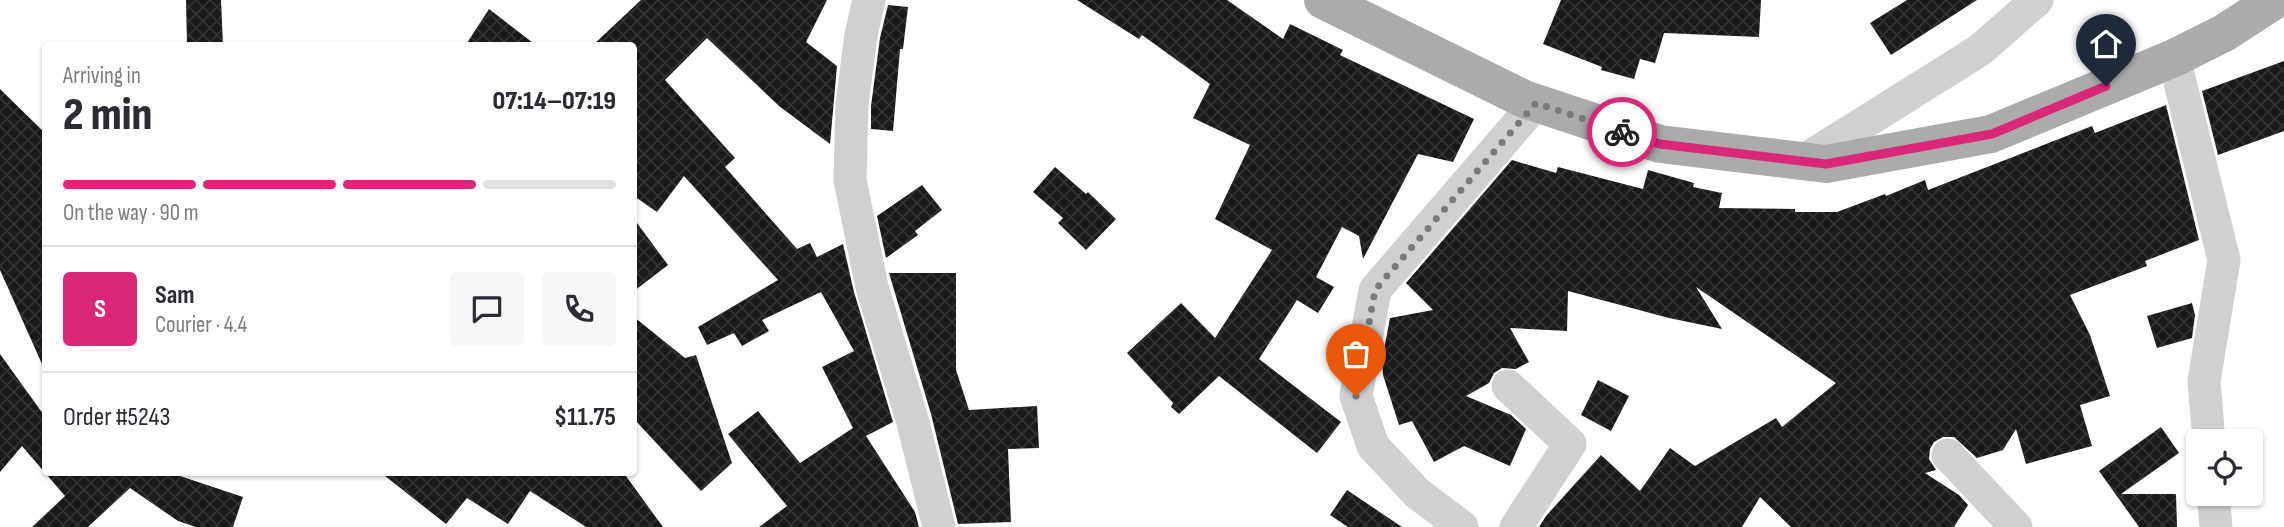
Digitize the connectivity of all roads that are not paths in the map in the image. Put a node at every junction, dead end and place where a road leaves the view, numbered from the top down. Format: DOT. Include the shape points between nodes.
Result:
graph roads {
  1 [pos="869,0"];
  2 [pos="1323,0"];
  3 [pos="2037,0"];
  4 [pos="2275,0"];
  5 [pos="2174,58"];
  6 [pos="1536,103"];
  7 [pos="1803,161"];
  8 [pos="1508,386"];
  9 [pos="2208,429"];
  10 [pos="1948,455"];
  11 [pos="2214,506"];
  12 [pos="939,527"];
  13 [pos="1462,527"];
  14 [pos="1516,527"];
  15 [pos="2016,527"];
  16 [pos="2216,527"];
  1 -- 12 [label="street" via="852,104 850,180 872,287"];
  2 -- 6 [label="main road"];
  3 -- 7 [label="street" via="1980,50"];
  4 -- 5 [label="main road"];
  5 -- 7 [label="main road" via="1992,134 1826,164"];
  5 -- 9 [label="street" via="2224,260 2204,381"];
  6 -- 7 [label="main road" via="1660,144"];
  6 -- 13 [label="street" via="1375,290 1358,383 1356,396 1373,446 1417,493"];
  8 -- 14 [label="street" via="1570,444"];
  10 -- 15 [label="street"];
  11 -- 16 [label="street"];
}
